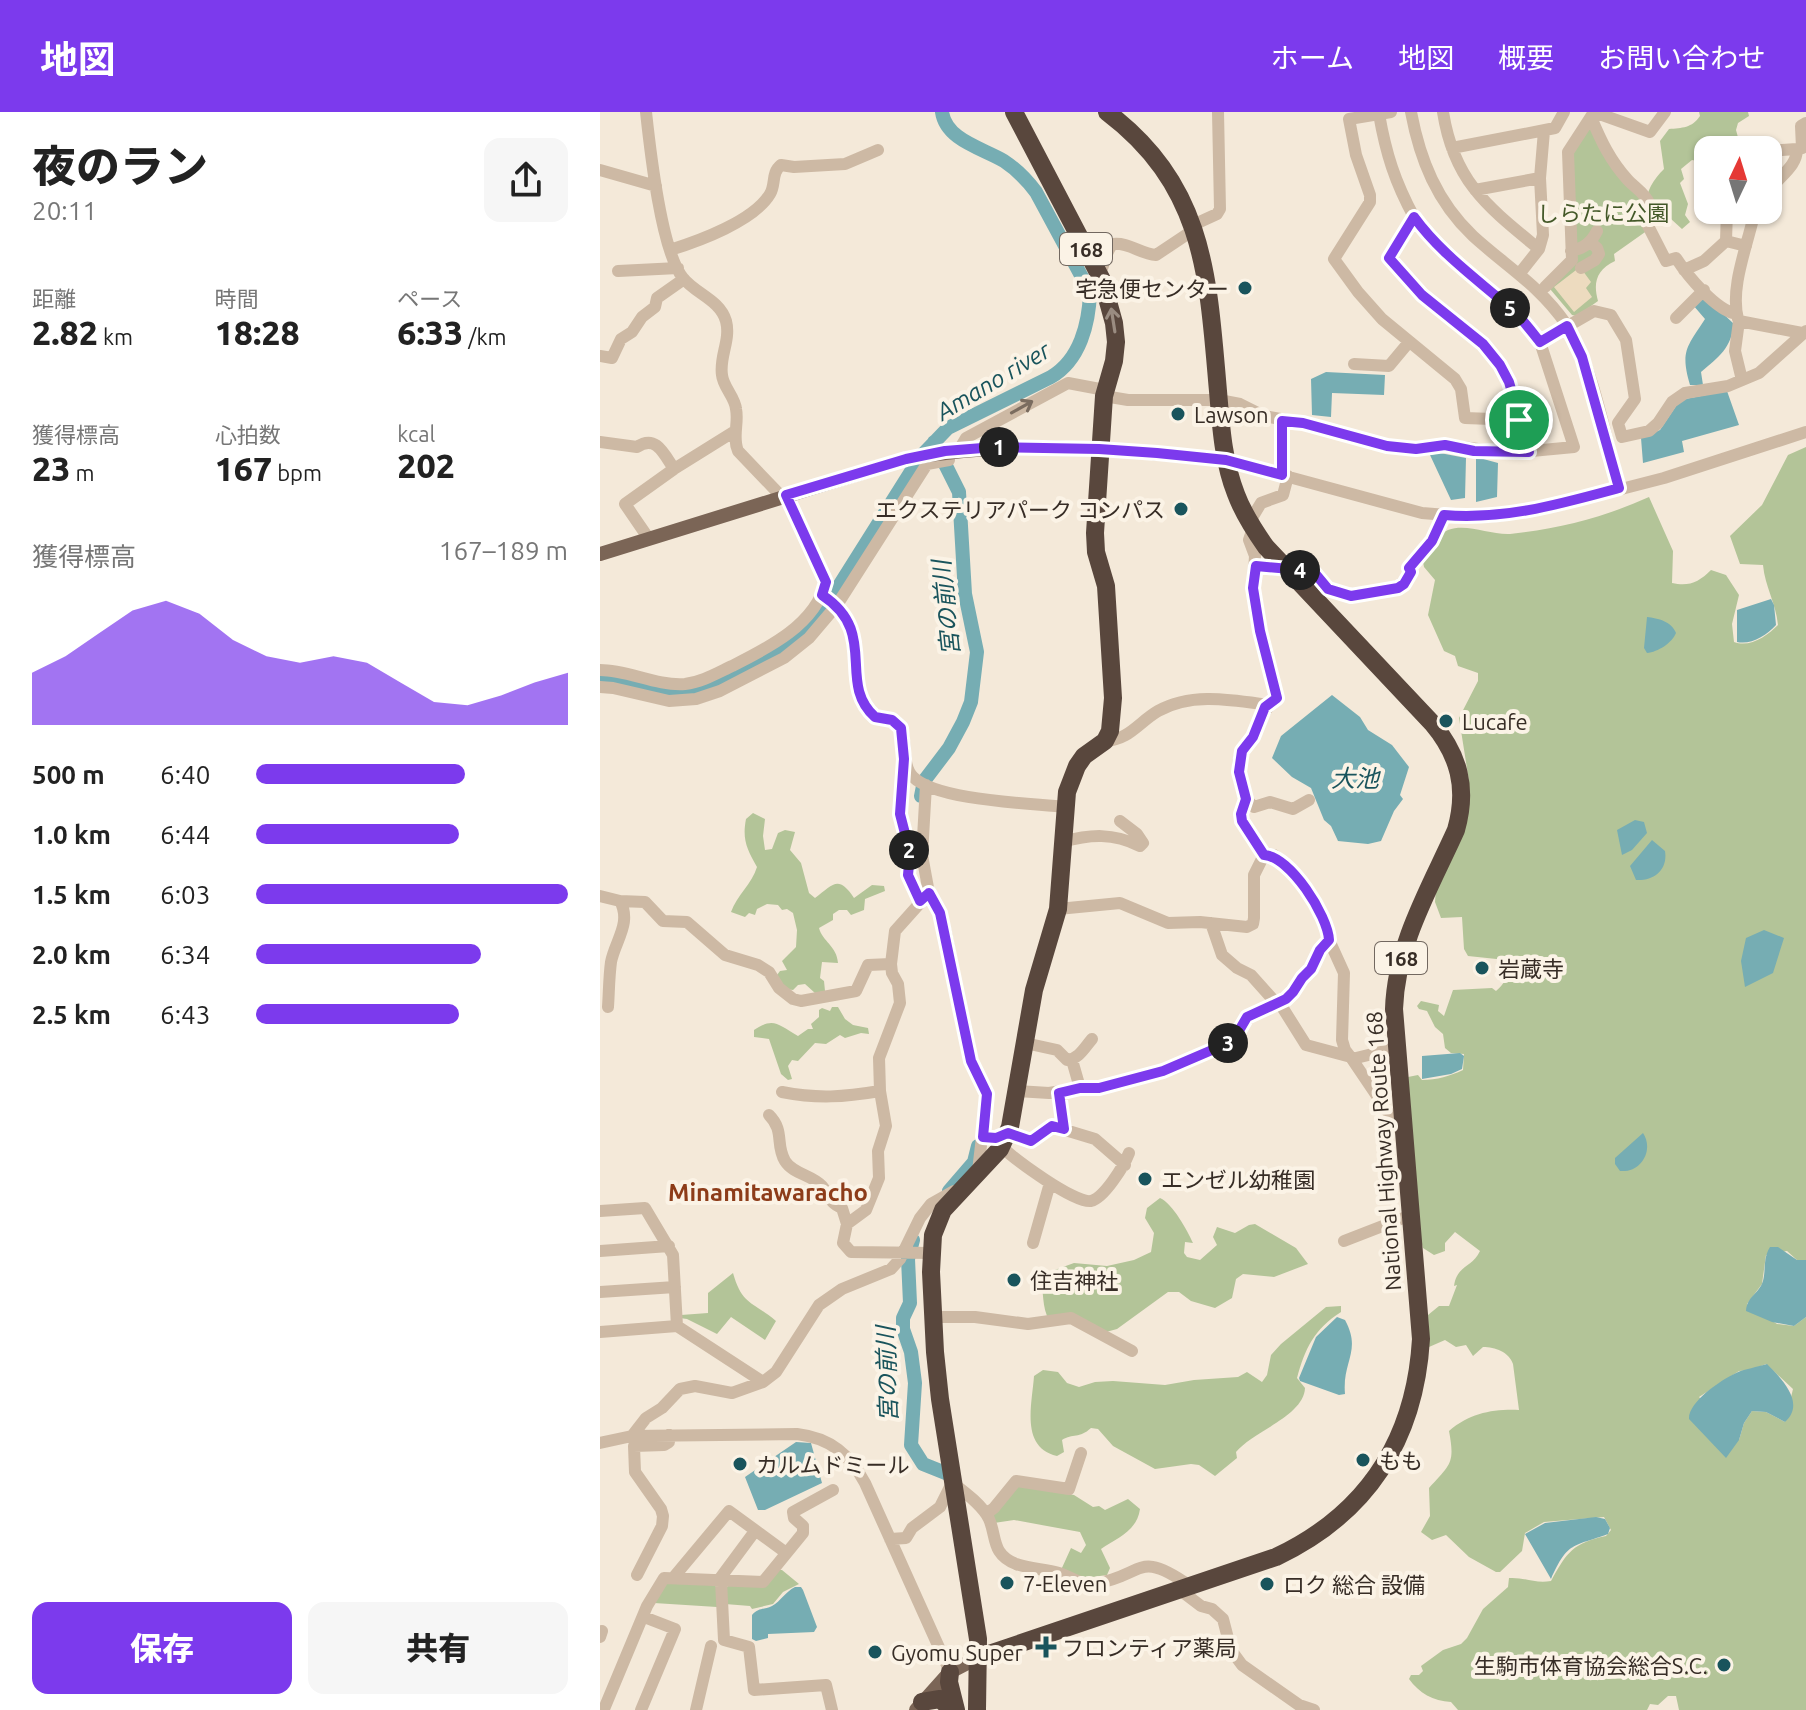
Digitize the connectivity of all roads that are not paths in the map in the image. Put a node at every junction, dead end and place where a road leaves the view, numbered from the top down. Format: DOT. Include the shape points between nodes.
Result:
graph roads {
  1 [pos="646,112"];
  2 [pos="1014,112"];
  3 [pos="1107,112"];
  4 [pos="1411,112"];
  5 [pos="1443,112"];
  6 [pos="1564,112"];
  7 [pos="1665,112"];
  8 [pos="1383,113"];
  9 [pos="1222,114"];
  10 [pos="1593,114"];
  11 [pos="1615,115"];
  12 [pos="1806,123"];
  13 [pos="1544,131"];
  14 [pos="1452,148"];
  15 [pos="1797,149"];
  16 [pos="878,150"];
  17 [pos="1782,150"];
  18 [pos="600,170"];
  19 [pos="1782,174"];
  20 [pos="1540,178"];
  21 [pos="656,186"];
  22 [pos="1475,190"];
  23 [pos="1414,217"];
  24 [pos="1727,224"];
  25 [pos="1753,224"];
  26 [pos="1194,227"];
  27 [pos="1726,241"];
  28 [pos="1746,246"];
  29 [pos="1539,249"];
  30 [pos="670,250"];
  31 [pos="1571,251"];
  32 [pos="1581,268"];
  33 [pos="1684,270"];
  34 [pos="618,271"];
  35 [pos="681,273"];
  36 [pos="1520,273"];
  37 [pos="1099,275"];
  38 [pos="1545,287"];
  39 [pos="1704,290"];
  40 [pos="1738,317"];
  41 [pos="1676,318"];
  42 [pos="1567,326"];
  43 [pos="1804,332"];
  44 [pos="1409,342"];
  45 [pos="1540,342"];
  46 [pos="600,356"];
  47 [pos="1354,364"];
  48 [pos="1742,380"];
  49 [pos="1104,393"];
  50 [pos="1219,400"];
  51 [pos="1519,420"];
  52 [pos="1282,421"];
  53 [pos="735,431"];
  54 [pos="1806,432"];
  55 [pos="1622,437"];
  56 [pos="1606,441"];
  57 [pos="600,442"];
  58 [pos="1099,449"];
  59 [pos="1529,452"];
  60 [pos="950,454"];
  61 [pos="1226,460"];
  62 [pos="674,469"];
  63 [pos="1285,475"];
  64 [pos="1619,488"];
  65 [pos="783,496"];
  66 [pos="1444,515"];
  67 [pos="1251,526"];
  68 [pos="649,539"];
  69 [pos="600,554"];
  70 [pos="1256,566"];
  71 [pos="1285,568"];
  72 [pos="822,595"];
  73 [pos="837,605"];
  74 [pos="600,670"];
  75 [pos="600,687"];
  76 [pos="1269,705"];
  77 [pos="1105,741"];
  78 [pos="904,759"];
  79 [pos="923,784"];
  80 [pos="1246,799"];
  81 [pos="1309,800"];
  82 [pos="1065,807"];
  83 [pos="1120,821"];
  84 [pos="1062,842"];
  85 [pos="1264,855"];
  86 [pos="600,896"];
  87 [pos="925,897"];
  88 [pos="620,901"];
  89 [pos="1058,909"];
  90 [pos="1211,923"];
  91 [pos="1329,940"];
  92 [pos="891,964"];
  93 [pos="1278,1003"];
  94 [pos="609,1006"];
  95 [pos="1092,1039"];
  96 [pos="1025,1043"];
  97 [pos="1397,1048"];
  98 [pos="1352,1058"];
  99 [pos="1072,1060"];
  100 [pos="1080,1088"];
  101 [pos="880,1091"];
  102 [pos="1017,1091"];
  103 [pos="782,1092"];
  104 [pos="1059,1093"];
  105 [pos="769,1115"];
  106 [pos="1064,1129"];
  107 [pos="983,1137"];
  108 [pos="1404,1137"];
  109 [pos="1005,1140"];
  110 [pos="973,1178"];
  111 [pos="1050,1183"];
  112 [pos="600,1211"];
  113 [pos="1411,1215"];
  114 [pos="928,1221"];
  115 [pos="847,1224"];
  116 [pos="1344,1241"];
  117 [pos="1033,1243"];
  118 [pos="669,1246"];
  119 [pos="600,1251"];
  120 [pos="903,1253"];
  121 [pos="932,1253"];
  122 [pos="675,1287"];
  123 [pos="600,1292"];
  124 [pos="933,1317"];
  125 [pos="677,1326"];
  126 [pos="600,1332"];
  127 [pos="1132,1351"];
  128 [pos="763,1382"];
  129 [pos="669,1435"];
  130 [pos="632,1436"];
  131 [pos="600,1443"];
  132 [pos="1081,1453"];
  133 [pos="954,1482"];
  134 [pos="833,1490"];
  135 [pos="986,1514"];
  136 [pos="755,1531"];
  137 [pos="890,1539"];
  138 [pos="785,1552"];
  139 [pos="637,1575"];
  140 [pos="673,1578"];
  141 [pos="720,1581"];
  142 [pos="1185,1588"];
  143 [pos="644,1617"];
  144 [pos="711,1646"];
  145 [pos="977,1658"];
  146 [pos="950,1672"];
  147 [pos="919,1706"];
  148 [pos="605,1709"];
  149 [pos="641,1710"];
  150 [pos="696,1710"];
  151 [pos="832,1710"];
  152 [pos="954,1710"];
  153 [pos="967,1710"];
  154 [pos="977,1710"];
  155 [pos="1314,1710"];
  1 -- 21 [label="street"];
  2 -- 37 [label="highway, 168"];
  3 -- 26 [label="highway, National Highway Route 168 / 168" via="1164,169"];
  4 -- 36 [label="street" via="1421,156 1441,198 1474,237"];
  5 -- 14 [label="street"];
  6 -- 13 [label="street" via="1555,128"];
  7 -- 11 [label="street" via="1650,132"];
  8 -- 23 [label="street" via="1387,157"];
  8 -- 44 [label="street" via="1349,119 1370,202 1334,259 1382,319"];
  9 -- 26 [label="street" via="1220,209"];
  10 -- 11 [label="street"];
  10 -- 31 [label="street" via="1568,152"];
  10 -- 33 [label="street" via="1610,158 1647,197 1642,214 1666,261 1676,258"];
  12 -- 15 [label="street" via="1801,126 1802,148"];
  13 -- 14 [label="street"];
  13 -- 20 [label="street"];
  14 -- 22 [label="street"];
  15 -- 17 [label="street"];
  15 -- 19 [label="street" via="1793,166"];
  16 -- 30 [label="street" via="845,164 781,165 771,193 739,221"];
  18 -- 21 [label="street"];
  20 -- 22 [label="street"];
  20 -- 29 [label="street"];
  21 -- 30 [label="street"];
  22 -- 29 [label="street"];
  23 -- 45 [label="street" via="1452,261 1514,311"];
  23 -- 51 [label="street" via="1389,258 1500,365"];
  24 -- 27 [label="street"];
  25 -- 28 [label="street"];
  26 -- 37 [label="street" via="1156,255 1113,244"];
  26 -- 50 [label="highway, National Highway Route 168 / 168" via="1205,270"];
  27 -- 28 [label="street"];
  27 -- 33 [label="street"];
  28 -- 40 [label="street" via="1737,288"];
  29 -- 36 [label="street"];
  30 -- 35 [label="street"];
  31 -- 32 [label="street" via="1594,237 1599,254"];
  31 -- 38 [label="street" via="1572,260"];
  33 -- 39 [label="street"];
  34 -- 35 [label="street"];
  35 -- 46 [label="street" via="621,339 612,358"];
  35 -- 53 [label="street" via="725,316 728,337 722,375 736,404"];
  36 -- 42 [label="street"];
  49 -- 37 [label="highway, 168, one-way" via="1116,342"];
  39 -- 40 [label="street"];
  39 -- 41 [label="street"];
  40 -- 43 [label="street"];
  40 -- 48 [label="street" via="1735,351"];
  42 -- 45 [label="street"];
  42 -- 55 [label="street" via="1594,311 1611,315 1626,340 1635,399 1618,423"];
  42 -- 56 [label="street" via="1582,357"];
  43 -- 48 [label="street" via="1759,373"];
  44 -- 47 [label="street" via="1389,366"];
  44 -- 51 [label="street" via="1455,379 1465,418"];
  45 -- 59 [label="street" via="1574,447"];
  48 -- 55 [label="street" via="1685,393 1649,431"];
  49 -- 50 [label="street" via="1128,400"];
  49 -- 58 [label="highway, 168"];
  60 -- 49 [label="street, one-way" via="966,438 1068,383"];
  50 -- 52 [label="street"];
  50 -- 61 [label="highway, National Highway Route 168 / 168"];
  51 -- 59 [label="street"];
  52 -- 59 [label="street" via="1387,446"];
  52 -- 63 [label="street"];
  53 -- 62 [label="street"];
  53 -- 65 [label="street" via="738,451"];
  54 -- 64 [label="street"];
  55 -- 56 [label="street"];
  56 -- 64 [label="street"];
  57 -- 62 [label="street" via="637,447 651,441"];
  58 -- 60 [label="main road" via="995,447"];
  58 -- 61 [label="main road"];
  58 -- 77 [label="highway, 168" via="1096,552 1106,586 1113,698"];
  60 -- 65 [label="main road" via="906,459"];
  60 -- 73 [label="street" via="927,464"];
  61 -- 63 [label="street"];
  61 -- 67 [label="highway, National Highway Route 168 / 168"];
  62 -- 68 [label="street" via="625,504"];
  63 -- 66 [label="street"];
  63 -- 67 [label="street" via="1283,495 1261,503"];
  64 -- 66 [label="street" via="1520,513"];
  65 -- 68 [label="main road"];
  65 -- 72 [label="street" via="826,582"];
  66 -- 71 [label="street" via="1398,588 1351,596 1328,589 1313,571"];
  67 -- 70 [label="street"];
  67 -- 71 [label="highway, National Highway Route 168 / 168"];
  68 -- 69 [label="main road"];
  70 -- 71 [label="street"];
  70 -- 76 [label="street" via="1253,588 1260,631 1277,692"];
  71 -- 97 [label="highway, National Highway Route 168 / 168" via="1447,740 1460,772 1462,802 1456,830 1399,964"];
  72 -- 73 [label="street"];
  72 -- 74 [label="street" via="783,638 698,681 669,683"];
  73 -- 75 [label="street" via="784,658 708,696 669,701"];
  73 -- 78 [label="street" via="855,639 863,702 875,717 897,723"];
  76 -- 77 [label="street" via="1186,700 1156,712 1127,735"];
  76 -- 80 [label="street" via="1242,751 1239,772"];
  77 -- 82 [label="highway" via="1077,766"];
  78 -- 79 [label="street" via="911,776"];
  78 -- 87 [label="street" via="900,814 910,853 908,875"];
  79 -- 82 [label="street" via="984,799"];
  79 -- 87 [label="street"];
  80 -- 81 [label="street" via="1254,807 1270,802 1293,809"];
  80 -- 85 [label="street" via="1242,821"];
  82 -- 84 [label="highway"];
  83 -- 84 [label="street" via="1137,834 1140,846 1107,835"];
  84 -- 89 [label="highway"];
  85 -- 90 [label="street" via="1254,875 1253,924"];
  85 -- 91 [label="street" via="1274,855 1294,872 1326,922"];
  86 -- 88 [label="street"];
  87 -- 92 [label="street" via="895,931"];
  87 -- 107 [label="street" via="940,913 971,1061 987,1094"];
  88 -- 92 [label="street" via="645,902 663,921 687,922 725,955 769,972 779,988 801,1001 856,991 868,965"];
  88 -- 94 [label="street" via="624,925 612,955"];
  89 -- 90 [label="street" via="1120,903 1168,923"];
  89 -- 96 [label="highway"];
  90 -- 93 [label="street" via="1222,955"];
  91 -- 93 [label="street" via="1293,992"];
  91 -- 98 [label="street" via="1344,973 1342,1030"];
  92 -- 101 [label="street" via="900,1003 879,1058"];
  93 -- 98 [label="street" via="1306,1045"];
  93 -- 100 [label="street" via="1247,1017 1233,1041 1163,1071"];
  95 -- 99 [label="street"];
  96 -- 99 [label="street" via="1057,1050"];
  96 -- 102 [label="highway"];
  97 -- 98 [label="street"];
  97 -- 108 [label="highway, National Highway Route 168 / 168"];
  98 -- 108 [label="street"];
  99 -- 100 [label="street"];
  100 -- 104 [label="street"];
  101 -- 103 [label="street" via="838,1098"];
  101 -- 115 [label="street" via="886,1126 878,1151 879,1178 866,1210"];
  102 -- 104 [label="street"];
  102 -- 109 [label="highway"];
  104 -- 106 [label="street"];
  105 -- 115 [label="street" via="788,1165 821,1186 842,1208"];
  106 -- 109 [label="street" via="1052,1126 1031,1141"];
  106 -- 111 [label="street" via="1095,1139 1127,1159 1092,1201"];
  107 -- 109 [label="street"];
  107 -- 110 [label="street"];
  108 -- 113 [label="highway, National Highway Route 168 / 168"];
  109 -- 110 [label="highway"];
  109 -- 111 [label="street" via="1013,1158"];
  110 -- 114 [label="highway"];
  111 -- 117 [label="street"];
  112 -- 118 [label="street" via="645,1208"];
  113 -- 116 [label="street"];
  113 -- 142 [label="highway, National Highway Route 168 / 168" via="1419,1365 1415,1395 1395,1446 1362,1496 1320,1532 1276,1557"];
  114 -- 120 [label="street"];
  114 -- 121 [label="highway"];
  115 -- 120 [label="street" via="843,1243 851,1252"];
  118 -- 119 [label="street"];
  118 -- 122 [label="street"];
  120 -- 121 [label="street"];
  120 -- 128 [label="street" via="891,1269 842,1289 819,1305 776,1372"];
  121 -- 124 [label="highway"];
  122 -- 123 [label="street"];
  122 -- 125 [label="street"];
  124 -- 127 [label="street" via="1028,1324 1071,1318"];
  124 -- 133 [label="highway"];
  125 -- 126 [label="street"];
  125 -- 128 [label="street"];
  128 -- 130 [label="street" via="732,1393 695,1386 680,1389"];
  129 -- 130 [label="street"];
  129 -- 137 [label="street" via="797,1434 823,1439 855,1464"];
  129 -- 139 [label="street" via="664,1445 634,1446 635,1472 663,1516"];
  130 -- 131 [label="street"];
  132 -- 135 [label="street" via="1069,1489 1016,1481"];
  133 -- 135 [label="street"];
  133 -- 137 [label="street" via="934,1513 906,1538"];
  133 -- 145 [label="highway"];
  134 -- 138 [label="street" via="793,1512 803,1533"];
  135 -- 142 [label="street" via="999,1550 1014,1563 1091,1584 1153,1566 1170,1571"];
  136 -- 138 [label="street"];
  136 -- 140 [label="street" via="729,1511"];
  136 -- 141 [label="street"];
  137 -- 146 [label="street"];
  138 -- 141 [label="street" via="763,1582"];
  140 -- 141 [label="street"];
  140 -- 143 [label="street" via="664,1578"];
  141 -- 151 [label="street" via="724,1640 749,1647 754,1690 826,1685"];
  142 -- 145 [label="highway, National Highway Route 168 / 168"];
  142 -- 155 [label="street" via="1223,1619 1231,1650 1242,1665"];
  143 -- 148 [label="street"];
  143 -- 149 [label="street" via="675,1629"];
  144 -- 150 [label="street"];
  145 -- 146 [label="main road"];
  145 -- 153 [label="highway" via="967,1683"];
  145 -- 154 [label="highway"];
  146 -- 147 [label="main road"];
  146 -- 152 [label="highway"];
  147 -- 152 [label="highway" via="940,1699"];
}
